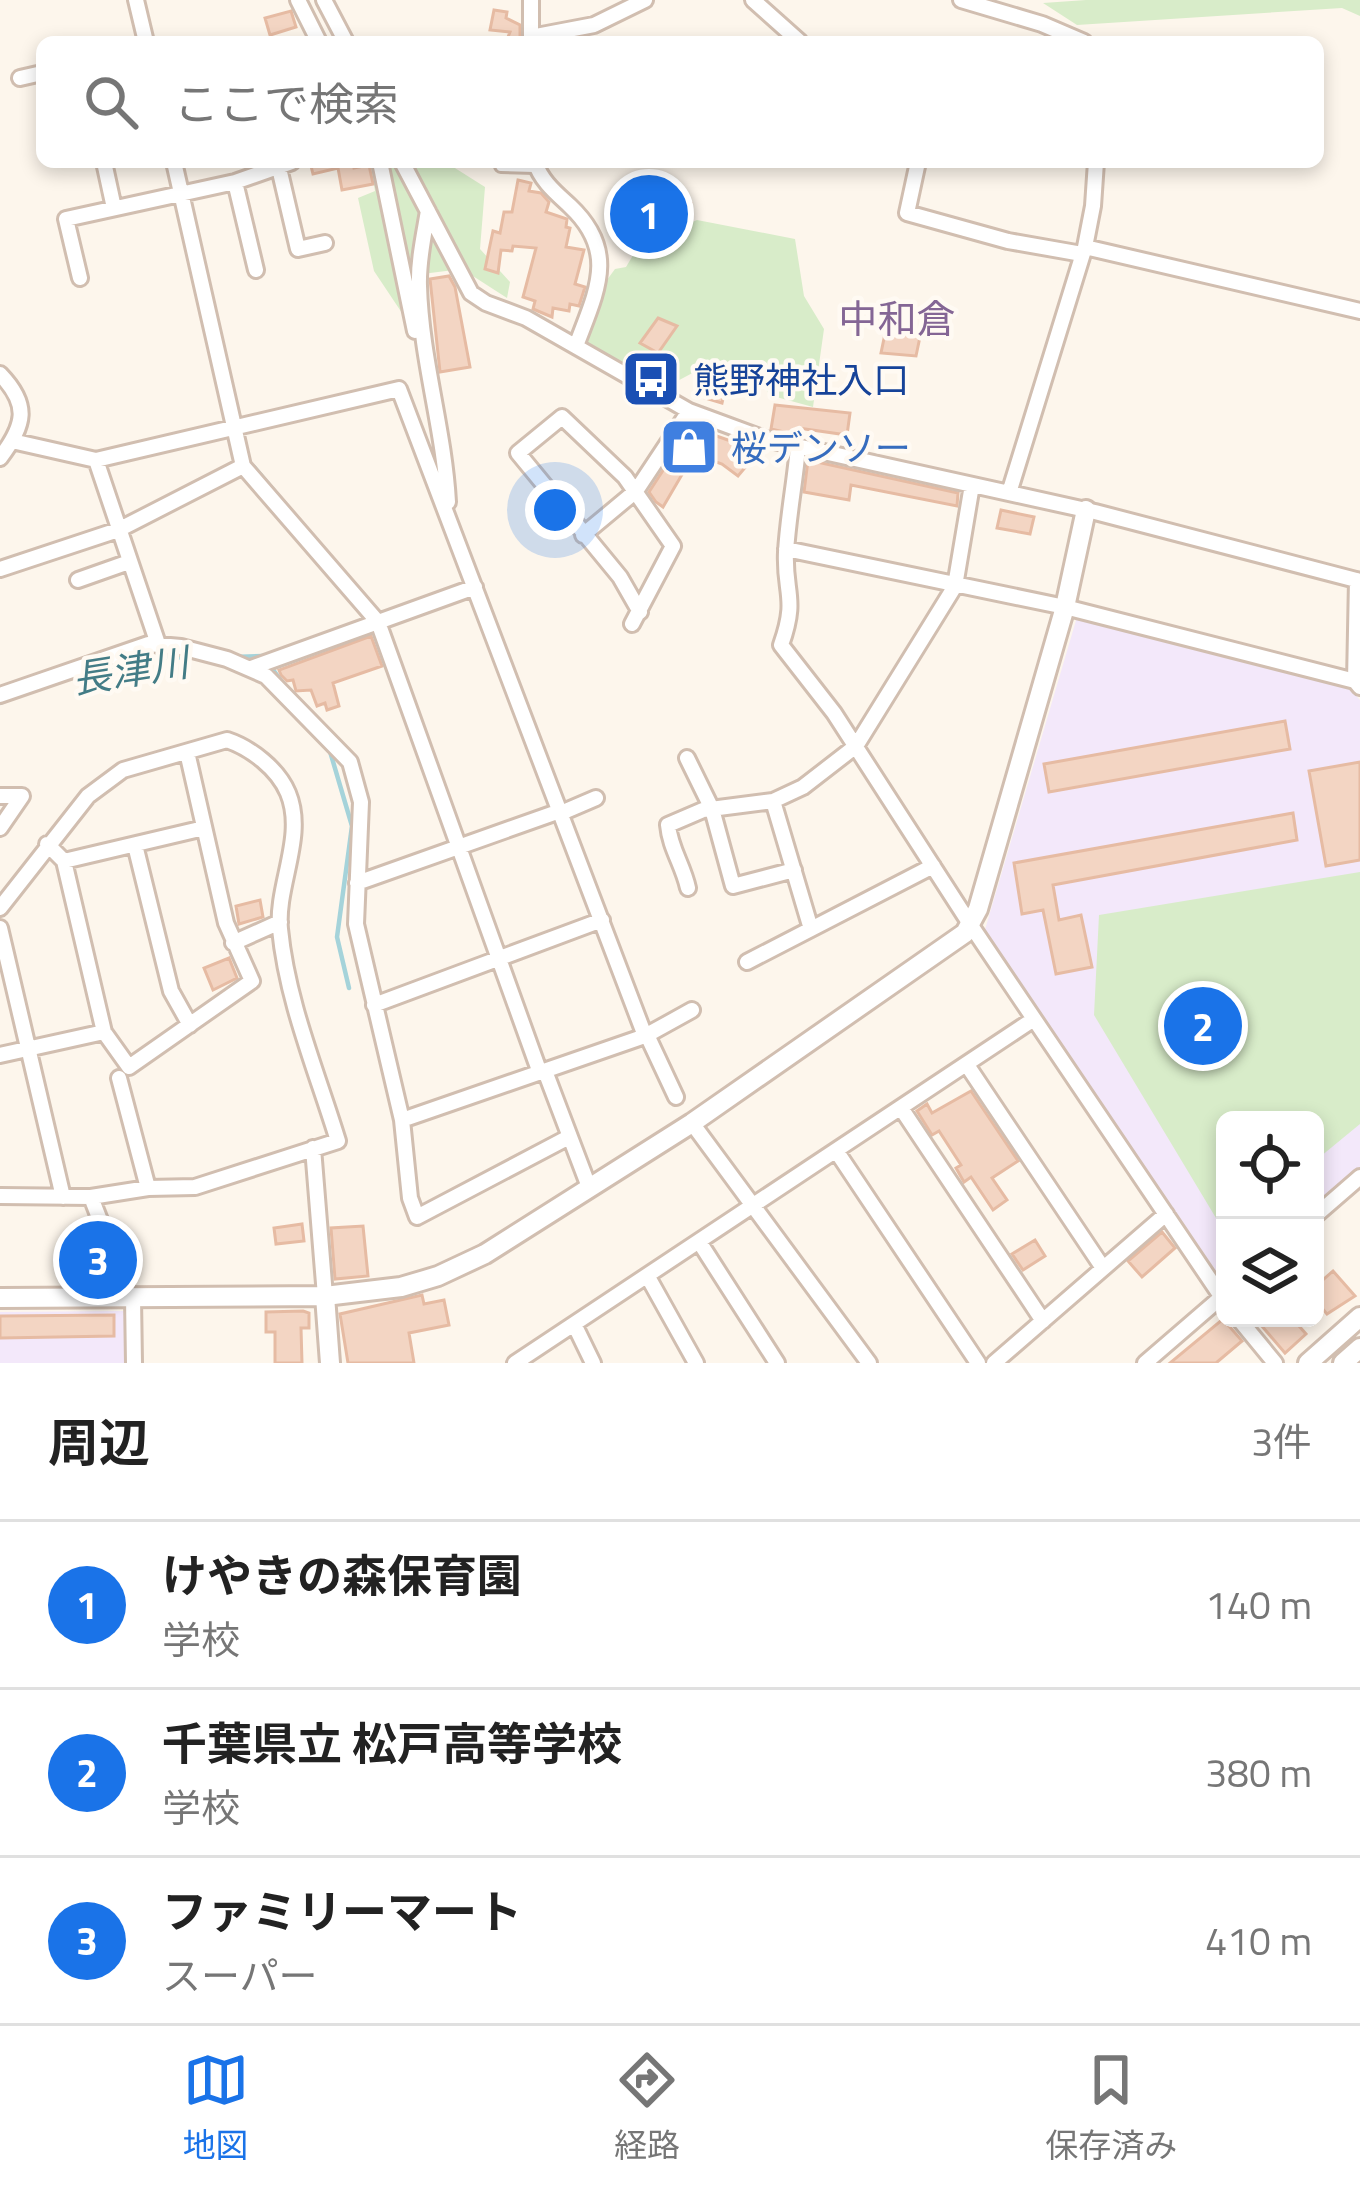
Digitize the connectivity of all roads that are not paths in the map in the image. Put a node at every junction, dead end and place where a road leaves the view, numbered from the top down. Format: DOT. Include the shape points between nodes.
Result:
graph roads {
  1 [pos="136,0"];
  2 [pos="298,0"];
  3 [pos="324,0"];
  4 [pos="531,0"];
  5 [pos="645,0"];
  6 [pos="753,0"];
  7 [pos="962,0"];
  8 [pos="145,36"];
  9 [pos="316,36"];
  10 [pos="343,36"];
  11 [pos="531,36"];
  12 [pos="545,36"];
  13 [pos="793,36"];
  14 [pos="1070,36"];
  15 [pos="36,74"];
  16 [pos="20,78"];
  17 [pos="105,168"];
  18 [pos="175,168"];
  19 [pos="276,168"];
  20 [pos="285,168"];
  21 [pos="381,168"];
  22 [pos="405,168"];
  23 [pos="537,168"];
  24 [pos="917,168"];
  25 [pos="1096,168"];
  26 [pos="235,182"];
  27 [pos="181,194"];
  28 [pos="114,208"];
  29 [pos="428,211"];
  30 [pos="325,243"];
  31 [pos="1084,250"];
  32 [pos="256,270"];
  33 [pos="80,278"];
  34 [pos="1360,311"];
  35 [pos="576,346"];
  36 [pos="428,364"];
  37 [pos="0,374"];
  38 [pos="689,411"];
  39 [pos="236,426"];
  40 [pos="13,441"];
  41 [pos="798,447"];
  42 [pos="0,458"];
  43 [pos="96,460"];
  44 [pos="243,466"];
  45 [pos="972,485"];
  46 [pos="636,491"];
  47 [pos="1009,493"];
  48 [pos="1086,510"];
  49 [pos="449,519"];
  50 [pos="118,530"];
  51 [pos="583,535"];
  52 [pos="786,550"];
  53 [pos="129,562"];
  54 [pos="0,569"];
  55 [pos="78,580"];
  56 [pos="1359,581"];
  57 [pos="955,586"];
  58 [pos="476,587"];
  59 [pos="1065,607"];
  60 [pos="378,622"];
  61 [pos="158,644"];
  62 [pos="251,668"];
  63 [pos="1358,684"];
  64 [pos="0,695"];
  65 [pos="856,746"];
  66 [pos="188,752"];
  67 [pos="687,758"];
  68 [pos="0,796"];
  69 [pos="596,798"];
  70 [pos="773,800"];
  71 [pos="712,809"];
  72 [pos="560,812"];
  73 [pos="0,828"];
  74 [pos="204,828"];
  75 [pos="47,844"];
  76 [pos="135,845"];
  77 [pos="457,848"];
  78 [pos="64,861"];
  79 [pos="933,866"];
  80 [pos="794,870"];
  81 [pos="357,883"];
  82 [pos="688,888"];
  83 [pos="0,908"];
  84 [pos="602,920"];
  85 [pos="280,922"];
  86 [pos="972,927"];
  87 [pos="0,928"];
  88 [pos="811,929"];
  89 [pos="233,943"];
  90 [pos="498,959"];
  91 [pos="746,962"];
  92 [pos="374,1005"];
  93 [pos="692,1010"];
  94 [pos="1034,1018"];
  95 [pos="190,1025"];
  96 [pos="104,1032"];
  97 [pos="646,1035"];
  98 [pos="27,1048"];
  99 [pos="0,1055"];
  100 [pos="967,1064"];
  101 [pos="543,1072"];
  102 [pos="119,1078"];
  103 [pos="676,1097"];
  104 [pos="901,1108"];
  105 [pos="402,1120"];
  106 [pos="692,1123"];
  107 [pos="569,1137"];
  108 [pos="313,1148"];
  109 [pos="837,1152"];
  110 [pos="1360,1177"];
  111 [pos="589,1187"];
  112 [pos="148,1188"];
  113 [pos="0,1196"];
  114 [pos="63,1197"];
  115 [pos="91,1197"];
  116 [pos="754,1206"];
  117 [pos="1324,1208"];
  118 [pos="1166,1214"];
  119 [pos="700,1243"];
  120 [pos="1103,1268"];
  121 [pos="648,1276"];
  122 [pos="1216,1286"];
  123 [pos="325,1296"];
  124 [pos="0,1298"];
  125 [pos="131,1298"];
  126 [pos="1216,1304"];
  127 [pos="1360,1317"];
  128 [pos="1043,1321"];
  129 [pos="575,1326"];
  130 [pos="1245,1327"];
  131 [pos="1360,1348"];
  132 [pos="134,1363"];
  133 [pos="330,1363"];
  134 [pos="515,1363"];
  135 [pos="593,1363"];
  136 [pos="697,1363"];
  137 [pos="777,1363"];
  138 [pos="869,1363"];
  139 [pos="978,1363"];
  140 [pos="994,1363"];
  141 [pos="1145,1363"];
  142 [pos="1274,1363"];
  143 [pos="1308,1363"];
  144 [pos="1342,1363"];
  1 -- 8 [label="street"];
  2 -- 9 [label="street"];
  3 -- 10 [label="street"];
  4 -- 11 [label="street"];
  5 -- 12 [label="street" via="595,25"];
  6 -- 13 [label="street"];
  7 -- 14 [label="street"];
  15 -- 16 [label="street"];
  17 -- 28 [label="street"];
  18 -- 27 [label="street"];
  19 -- 26 [label="street"];
  20 -- 30 [label="street" via="298,249"];
  21 -- 36 [label="street"];
  22 -- 29 [label="street"];
  23 -- 35 [label="street" via="599,241 599,278"];
  24 -- 31 [label="street" via="907,213 1008,241"];
  25 -- 31 [label="street"];
  26 -- 27 [label="street"];
  26 -- 32 [label="street"];
  27 -- 28 [label="street"];
  27 -- 39 [label="street"];
  28 -- 33 [label="street" via="66,219"];
  29 -- 35 [label="street" via="472,292"];
  29 -- 36 [label="street" via="419,288"];
  31 -- 34 [label="street"];
  31 -- 47 [label="street"];
  35 -- 38 [label="street"];
  36 -- 49 [label="street"];
  37 -- 40 [label="street" via="21,403"];
  38 -- 41 [label="street"];
  38 -- 46 [label="street"];
  39 -- 43 [label="street"];
  39 -- 44 [label="street"];
  39 -- 49 [label="street" via="399,389"];
  40 -- 42 [label="street"];
  40 -- 43 [label="street"];
  41 -- 45 [label="street"];
  41 -- 52 [label="street"];
  43 -- 50 [label="street"];
  44 -- 50 [label="street"];
  44 -- 60 [label="street"];
  45 -- 47 [label="street"];
  45 -- 57 [label="street"];
  46 -- 51 [label="street"];
  46 -- 51 [label="street" via="673,546 636,618 620,577"];
  46 -- 51 [label="street" via="562,417 518,453"];
  47 -- 48 [label="street"];
  48 -- 56 [label="street"];
  48 -- 59 [label="street"];
  49 -- 58 [label="street"];
  50 -- 53 [label="street"];
  50 -- 54 [label="street"];
  52 -- 57 [label="street"];
  52 -- 65 [label="street" via="793,596 781,645"];
  53 -- 55 [label="street"];
  53 -- 61 [label="street"];
  56 -- 63 [label="street"];
  57 -- 59 [label="street"];
  57 -- 65 [label="street"];
  58 -- 60 [label="street"];
  58 -- 72 [label="street"];
  59 -- 63 [label="street"];
  59 -- 86 [label="street"];
  60 -- 62 [label="street"];
  60 -- 77 [label="street"];
  61 -- 62 [label="street"];
  61 -- 64 [label="street"];
  62 -- 81 [label="street" via="350,762 361,802"];
  65 -- 70 [label="street"];
  65 -- 79 [label="street"];
  66 -- 74 [label="street"];
  66 -- 75 [label="street" via="123,770"];
  66 -- 85 [label="street" via="227,740 287,789 293,834"];
  67 -- 71 [label="street"];
  68 -- 73 [label="street" via="22,796"];
  69 -- 72 [label="street"];
  70 -- 71 [label="street"];
  70 -- 80 [label="street"];
  71 -- 80 [label="street" via="733,886"];
  71 -- 82 [label="street" via="668,825"];
  72 -- 77 [label="street"];
  72 -- 84 [label="street"];
  74 -- 76 [label="street"];
  74 -- 89 [label="street"];
  75 -- 78 [label="street"];
  75 -- 83 [label="street"];
  76 -- 78 [label="street"];
  76 -- 95 [label="street" via="171,991"];
  77 -- 81 [label="street"];
  77 -- 90 [label="street"];
  78 -- 96 [label="street"];
  79 -- 86 [label="street"];
  79 -- 88 [label="street"];
  80 -- 88 [label="street"];
  81 -- 92 [label="street" via="356,924"];
  84 -- 90 [label="street"];
  84 -- 97 [label="street"];
  85 -- 89 [label="street"];
  85 -- 108 [label="street" via="305,1042 338,1141"];
  86 -- 94 [label="street"];
  86 -- 106 [label="street"];
  87 -- 98 [label="street"];
  88 -- 91 [label="street"];
  89 -- 95 [label="street" via="252,981"];
  90 -- 92 [label="street"];
  90 -- 101 [label="street"];
  92 -- 105 [label="street"];
  93 -- 97 [label="street"];
  94 -- 100 [label="street"];
  94 -- 118 [label="street"];
  95 -- 96 [label="street" via="129,1067"];
  96 -- 98 [label="street"];
  97 -- 101 [label="street"];
  97 -- 103 [label="street"];
  98 -- 99 [label="street"];
  98 -- 114 [label="street"];
  100 -- 104 [label="street"];
  100 -- 120 [label="street"];
  101 -- 105 [label="street"];
  101 -- 107 [label="street"];
  102 -- 112 [label="street"];
  104 -- 109 [label="street"];
  104 -- 128 [label="street"];
  105 -- 107 [label="street" via="417,1216"];
  106 -- 111 [label="street"];
  106 -- 116 [label="street"];
  107 -- 111 [label="street"];
  108 -- 112 [label="street" via="195,1187"];
  108 -- 123 [label="street"];
  109 -- 116 [label="street"];
  109 -- 139 [label="street"];
  110 -- 117 [label="street"];
  111 -- 123 [label="street" via="438,1276"];
  112 -- 115 [label="street"];
  113 -- 114 [label="street"];
  114 -- 115 [label="street"];
  115 -- 125 [label="street"];
  116 -- 119 [label="street"];
  116 -- 138 [label="street"];
  118 -- 120 [label="street"];
  118 -- 122 [label="street"];
  119 -- 121 [label="street"];
  119 -- 137 [label="street"];
  120 -- 128 [label="street"];
  121 -- 129 [label="street"];
  121 -- 136 [label="street"];
  123 -- 125 [label="street"];
  123 -- 133 [label="street"];
  124 -- 125 [label="street"];
  125 -- 132 [label="street"];
  126 -- 141 [label="street"];
  127 -- 143 [label="street"];
  128 -- 140 [label="street"];
  129 -- 134 [label="street"];
  129 -- 135 [label="street"];
  130 -- 142 [label="street"];
  131 -- 144 [label="street"];
}
